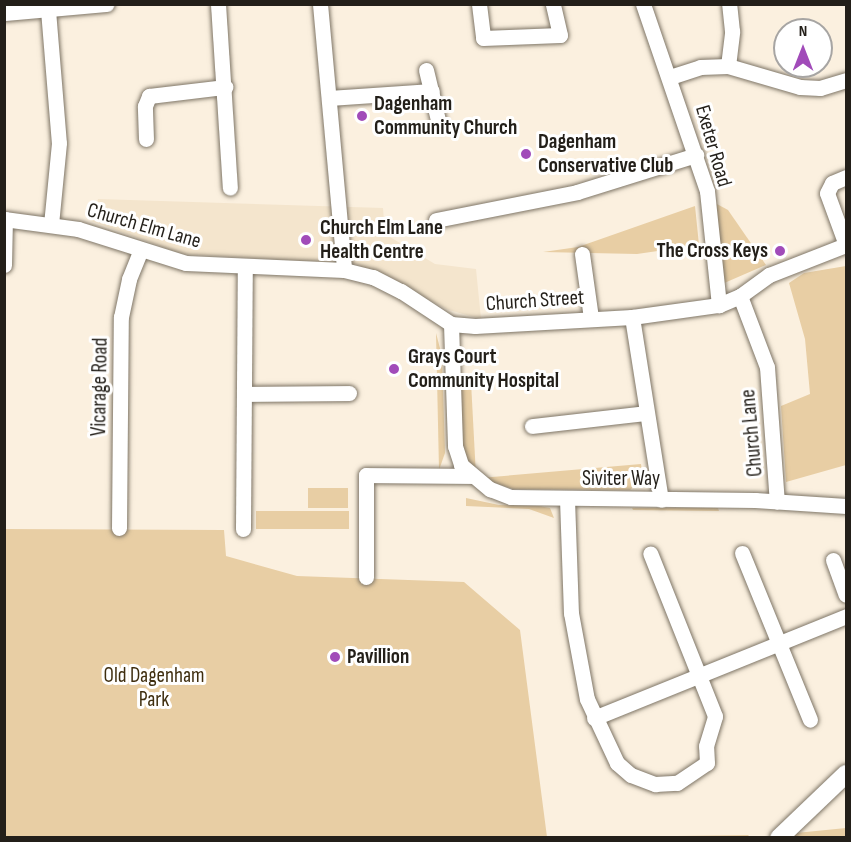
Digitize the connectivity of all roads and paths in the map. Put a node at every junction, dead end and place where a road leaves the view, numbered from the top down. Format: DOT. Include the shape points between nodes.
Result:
graph roads {
  1 [pos="107,4"];
  2 [pos="218,4"];
  3 [pos="320,4"];
  4 [pos="479,4"];
  5 [pos="553,4"];
  6 [pos="643,4"];
  7 [pos="729,4"];
  8 [pos="82,6"];
  9 [pos="48,10"];
  10 [pos="4,13"];
  11 [pos="728,66"];
  12 [pos="426,70"];
  13 [pos="670,77"];
  14 [pos="846,80"];
  15 [pos="225,87"];
  16 [pos="432,91"];
  17 [pos="328,98"];
  18 [pos="439,124"];
  19 [pos="146,138"];
  20 [pos="696,155"];
  21 [pos="846,177"];
  22 [pos="230,188"];
  23 [pos="5,219"];
  24 [pos="436,220"];
  25 [pos="51,224"];
  26 [pos="846,245"];
  27 [pos="141,249"];
  28 [pos="582,254"];
  29 [pos="4,265"];
  30 [pos="245,266"];
  31 [pos="344,270"];
  32 [pos="740,296"];
  33 [pos="719,305"];
  34 [pos="632,317"];
  35 [pos="591,318"];
  36 [pos="451,324"];
  37 [pos="349,393"];
  38 [pos="244,394"];
  39 [pos="646,413"];
  40 [pos="532,426"];
  41 [pos="471,476"];
  42 [pos="567,499"];
  43 [pos="661,500"];
  44 [pos="777,502"];
  45 [pos="846,506"];
  46 [pos="119,528"];
  47 [pos="243,529"];
  48 [pos="650,553"];
  49 [pos="742,553"];
  50 [pos="832,560"];
  51 [pos="366,577"];
  52 [pos="846,595"];
  53 [pos="846,616"];
  54 [pos="777,644"];
  55 [pos="699,673"];
  56 [pos="594,718"];
  57 [pos="810,720"];
  58 [pos="846,774"];
  59 [pos="779,837"];
  1 -- 8 [label="street"];
  2 -- 15 [label="street"];
  3 -- 17 [label="street"];
  4 -- 5 [label="street" via="483,38 560,35"];
  6 -- 13 [label="street, Exeter Road"];
  7 -- 11 [label="street" via="732,31"];
  8 -- 9 [label="street"];
  9 -- 10 [label="street"];
  9 -- 25 [label="street" via="59,143"];
  11 -- 13 [label="street" via="700,67"];
  11 -- 14 [label="street" via="800,87 820,88"];
  12 -- 16 [label="street"];
  13 -- 20 [label="street, Exeter Road"];
  15 -- 19 [label="street" via="154,93 145,106"];
  15 -- 22 [label="street"];
  16 -- 17 [label="street"];
  16 -- 18 [label="street"];
  17 -- 31 [label="street"];
  20 -- 24 [label="street" via="577,192"];
  20 -- 33 [label="street, Exeter Road" via="707,191"];
  21 -- 26 [label="street" via="832,183 827,193"];
  23 -- 25 [label="street, Church Elm Lane"];
  23 -- 29 [label="street"];
  25 -- 27 [label="street, Church Elm Lane"];
  26 -- 32 [label="street, Church Street" via="769,275"];
  27 -- 30 [label="street, Church Elm Lane" via="186,263"];
  27 -- 46 [label="street, Vicarage Road" via="129,279 122,317"];
  28 -- 35 [label="street"];
  30 -- 31 [label="street, Church Elm Lane"];
  30 -- 38 [label="street"];
  31 -- 36 [label="street" via="373,277 401,291"];
  32 -- 33 [label="street, Church Street"];
  32 -- 44 [label="street, Church Lane" via="767,367"];
  33 -- 34 [label="street, Church Street"];
  34 -- 35 [label="street, Church Street"];
  34 -- 39 [label="street"];
  35 -- 36 [label="street, Church Street" via="475,326"];
  36 -- 41 [label="street" via="455,446 461,465"];
  37 -- 38 [label="street"];
  38 -- 47 [label="street"];
  39 -- 40 [label="street"];
  39 -- 43 [label="street"];
  41 -- 42 [label="street, Siviter Way" via="512,497"];
  41 -- 51 [label="street, Siviter Way" via="366,475"];
  42 -- 43 [label="street, Siviter Way"];
  42 -- 56 [label="street" via="574,638"];
  43 -- 44 [label="street, Siviter Way"];
  44 -- 45 [label="street, Church Lane"];
  48 -- 55 [label="street"];
  49 -- 54 [label="street"];
  50 -- 52 [label="street"];
  53 -- 54 [label="street"];
  54 -- 55 [label="street"];
  54 -- 57 [label="street"];
  55 -- 56 [label="street"];
  55 -- 56 [label="street" via="715,716 706,746 707,763 677,783 655,784 622,769"];
  58 -- 59 [label="main road"];
}
